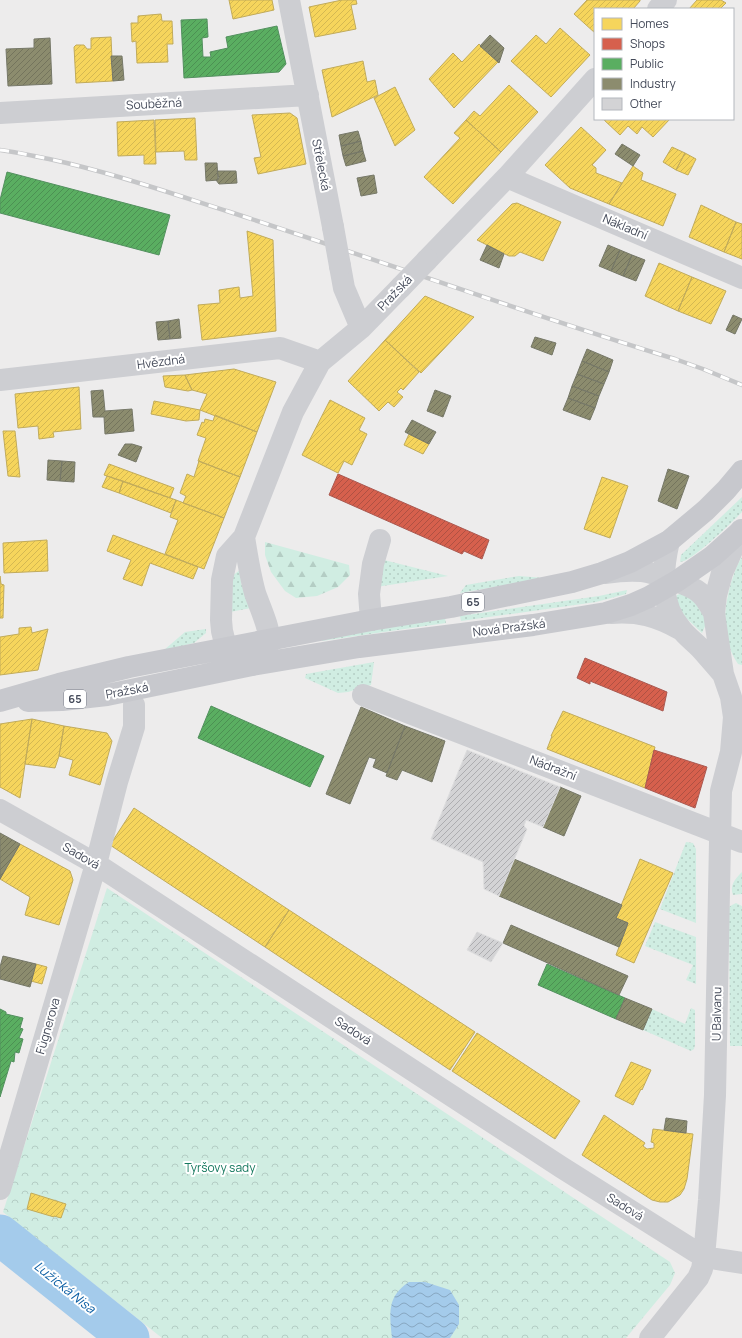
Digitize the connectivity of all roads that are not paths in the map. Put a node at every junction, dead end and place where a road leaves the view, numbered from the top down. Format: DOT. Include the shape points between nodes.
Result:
graph roads {
  1 [pos="289,0"];
  2 [pos="666,0"];
  3 [pos="659,8"];
  4 [pos="594,80"];
  5 [pos="308,95"];
  6 [pos="0,112"];
  7 [pos="507,177"];
  8 [pos="742,278"];
  9 [pos="361,328"];
  10 [pos="320,362"];
  11 [pos="0,380"];
  12 [pos="742,471"];
  13 [pos="742,530"];
  14 [pos="244,537"];
  15 [pos="380,540"];
  16 [pos="669,541"];
  17 [pos="602,573"];
  18 [pos="668,582"];
  19 [pos="606,613"];
  20 [pos="714,613"];
  21 [pos="371,620"];
  22 [pos="680,629"];
  23 [pos="269,639"];
  24 [pos="226,647"];
  25 [pos="252,665"];
  26 [pos="723,674"];
  27 [pos="363,695"];
  28 [pos="0,701"];
  29 [pos="134,705"];
  30 [pos="0,810"];
  31 [pos="721,834"];
  32 [pos="742,842"];
  33 [pos="96,864"];
  34 [pos="0,1189"];
  35 [pos="704,1257"];
  36 [pos="742,1263"];
  37 [pos="650,1338"];
  1 -- 5 [label="street, Střelecká"];
  2 -- 3 [label="street"];
  4 -- 7 [label="street, Pražská"];
  5 -- 6 [label="street, Souběžná"];
  5 -- 9 [label="street, Střelecká, bridge" via="344,288"];
  7 -- 8 [label="street, Nákladní"];
  7 -- 9 [label="street, Pražská, bridge"];
  9 -- 10 [label="street, Pražská"];
  10 -- 11 [label="street, Hvězdná" via="280,348"];
  10 -- 14 [label="street, Pražská" via="293,412"];
  12 -- 16 [label="main road, 65" via="706,510"];
  13 -- 18 [label="main road, Nová Pražská / 65" via="713,556"];
  13 -- 20 [label="street, U Balvanu" via="722,573"];
  14 -- 23 [label="street"];
  14 -- 24 [label="street, Pražská" via="227,556 222,580 221,620"];
  15 -- 21 [label="street" via="373,564 369,594"];
  16 -- 17 [label="main road, 65" via="630,562"];
  16 -- 18 [label="street, U Balvanu" via="663,568"];
  17 -- 18 [label="street, U Balvanu" via="636,571"];
  17 -- 21 [label="main road, 65" via="565,584"];
  18 -- 19 [label="main road, Nová Pražská / 65" via="631,605"];
  18 -- 20 [label="street, U Balvanu" via="695,589"];
  18 -- 22 [label="street, U Balvanu" via="667,604"];
  19 -- 22 [label="street, U Balvanu" via="640,613 664,620"];
  19 -- 25 [label="main road, Nová Pražská / 65" via="359,647"];
  20 -- 26 [label="street, U Balvanu"];
  21 -- 23 [label="main road, 65"];
  22 -- 26 [label="street, U Balvanu"];
  23 -- 24 [label="main road, Pražská / 65"];
  23 -- 25 [label="street" via="264,655"];
  24 -- 25 [label="street" via="235,660"];
  24 -- 28 [label="main road, Pražská / 65" via="129,667"];
  25 -- 28 [label="main road, Pražská / 65" via="107,695 62,700"];
  26 -- 31 [label="street, U Balvanu" via="731,697 734,717 731,752 721,791"];
  27 -- 31 [label="street, Nádražní"];
  29 -- 33 [label="street, Fügnerova" via="134,728"];
  30 -- 33 [label="street, Sadová"];
  31 -- 32 [label="street, Nádražní"];
  31 -- 35 [label="street, U Balvanu" via="714,1102"];
  33 -- 34 [label="street, Fügnerova"];
  33 -- 35 [label="street, Sadová"];
  35 -- 36 [label="street"];
  35 -- 37 [label="street, U Balvanu" via="698,1278"];
}
